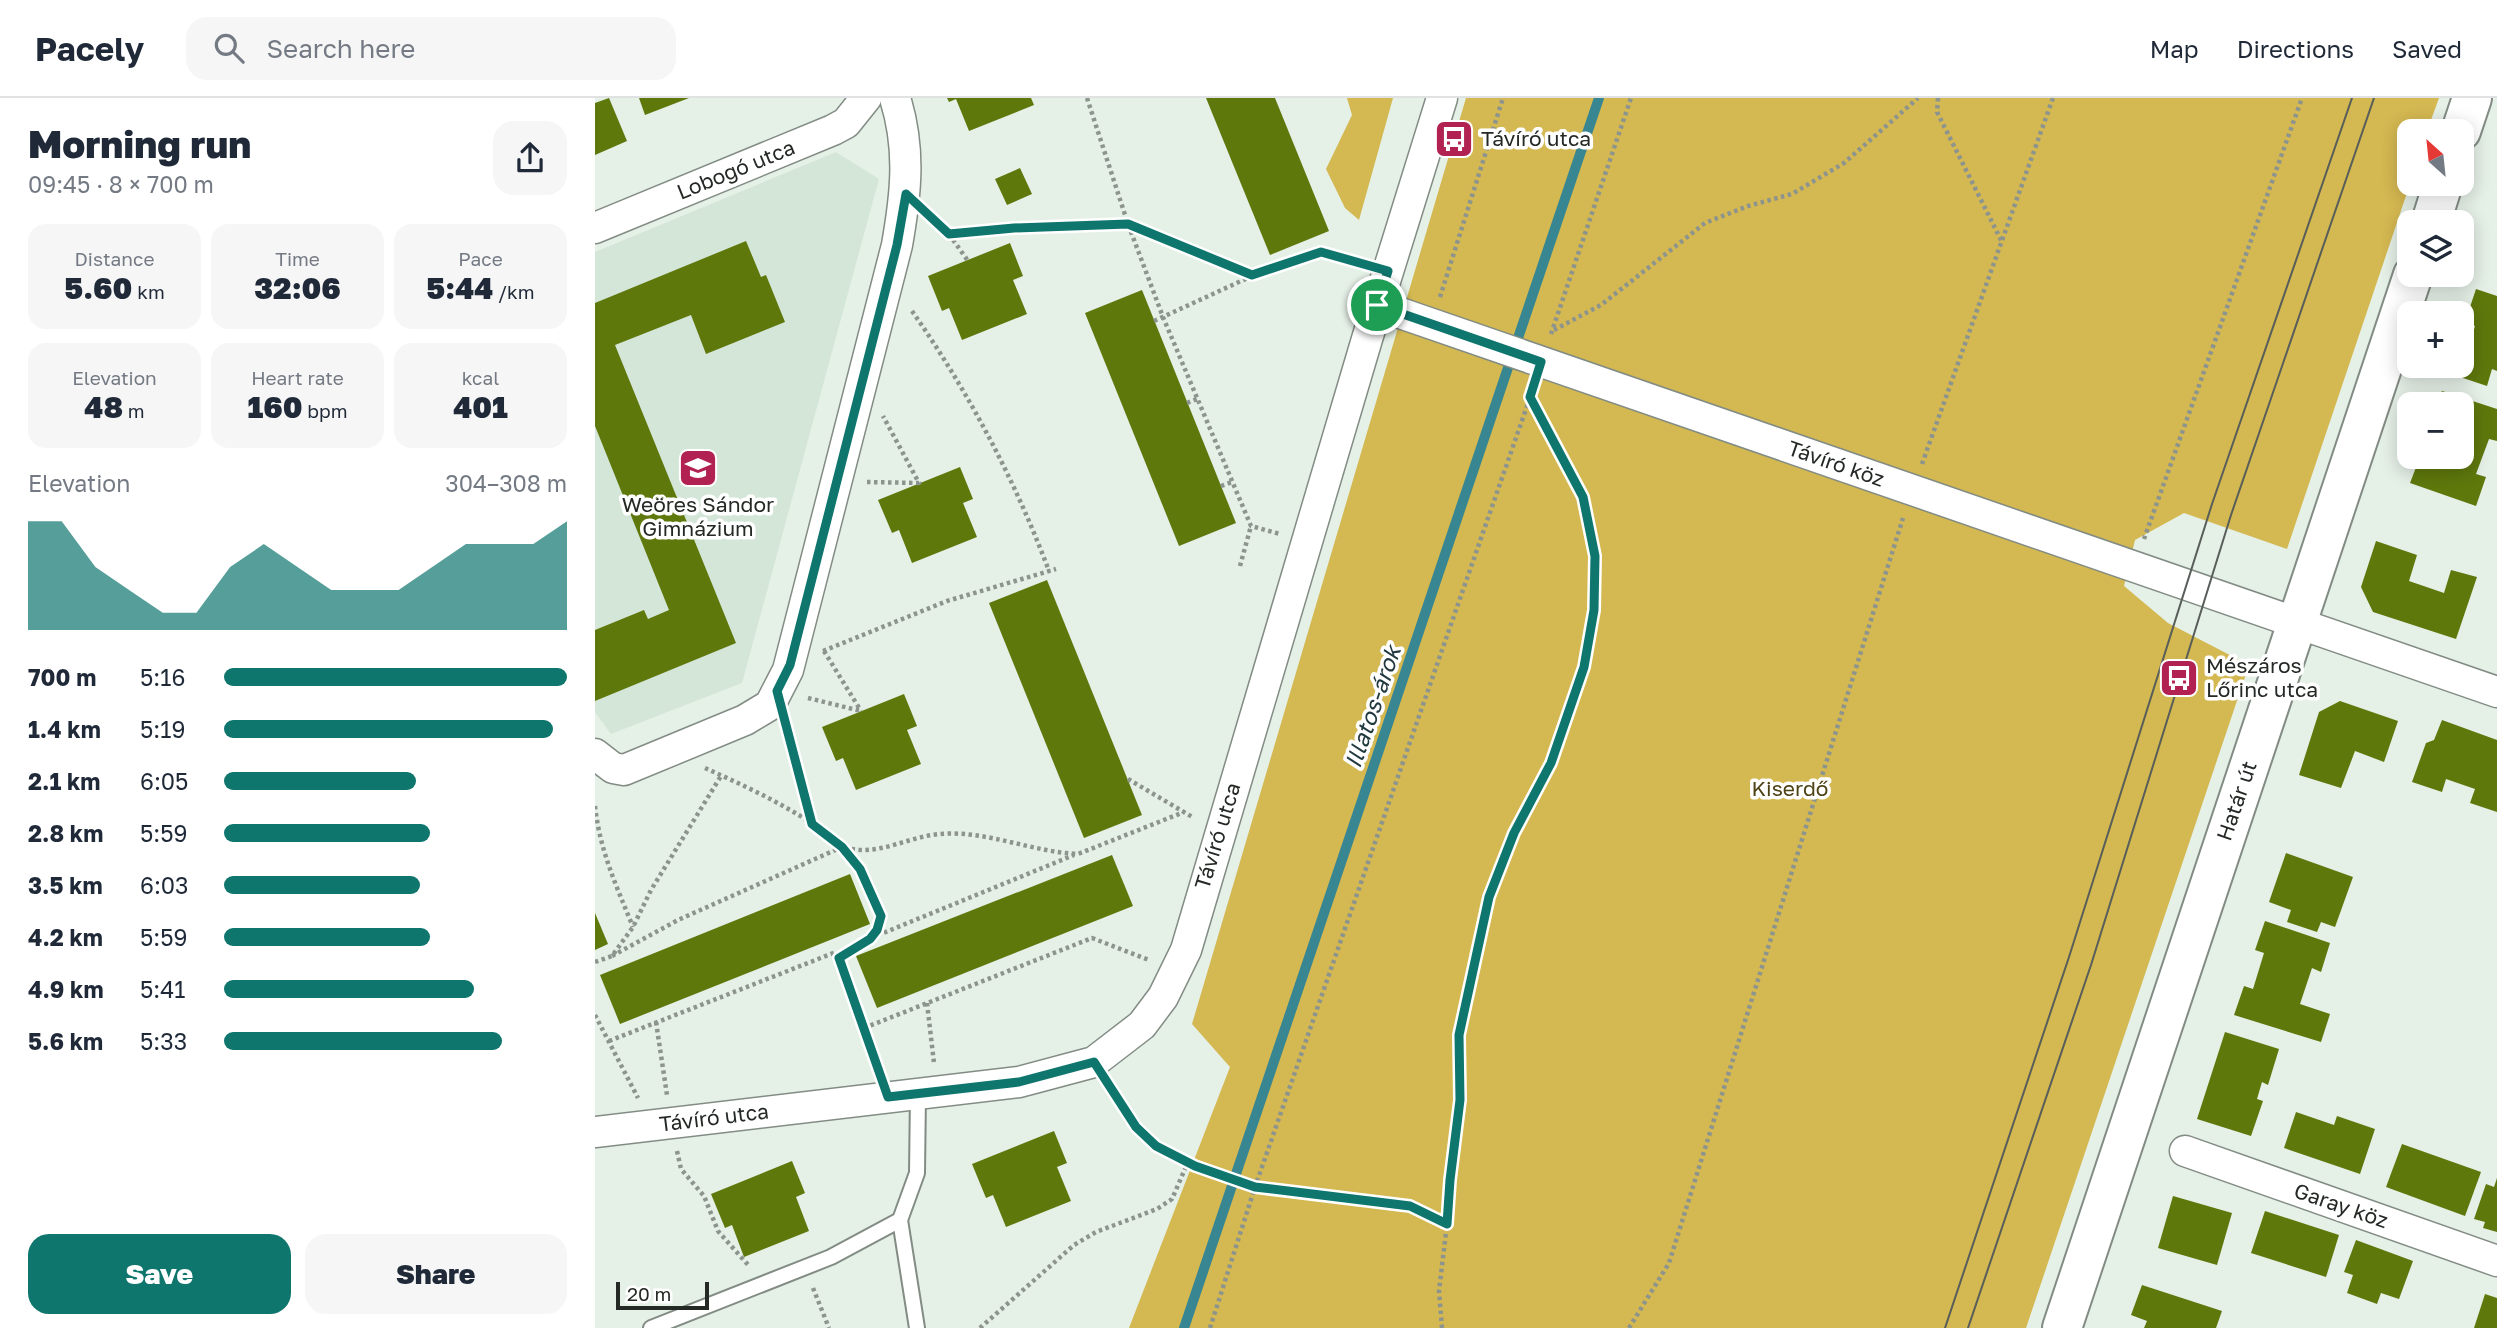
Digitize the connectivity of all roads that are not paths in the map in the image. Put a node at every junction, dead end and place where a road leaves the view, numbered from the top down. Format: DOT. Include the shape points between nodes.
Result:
graph roads {
  1 [pos="866,98"];
  2 [pos="895,98"];
  3 [pos="1443,98"];
  4 [pos="2472,98"];
  5 [pos="2465,119"];
  6 [pos="595,228"];
  7 [pos="2409,287"];
  8 [pos="1377,305"];
  9 [pos="2296,624"];
  10 [pos="2497,692"];
  11 [pos="595,754"];
  12 [pos="928,1093"];
  13 [pos="595,1132"];
  14 [pos="2185,1151"];
  15 [pos="900,1220"];
  16 [pos="2497,1261"];
  17 [pos="651,1328"];
  18 [pos="916,1328"];
  19 [pos="2062,1328"];
  1 -- 6 [label="street, Lobogó utca" via="846,123 833,130"];
  2 -- 11 [label="street" via="906,163 897,245 783,680 770,705 745,720 624,771"];
  3 -- 8 [label="street, Távíró utca"];
  4 -- 5 [label="main road"];
  7 -- 9 [label="main road, Határ út"];
  8 -- 9 [label="street, Távíró köz"];
  8 -- 12 [label="street, Távíró utca" via="1186,950 1163,997 1142,1025 1094,1062 1019,1082"];
  9 -- 10 [label="street"];
  9 -- 19 [label="main road, Határ út"];
  12 -- 13 [label="street, Távíró utca"];
  12 -- 15 [label="lane" via="917,1173"];
  14 -- 16 [label="street, Garay köz"];
  15 -- 17 [label="lane" via="831,1258"];
  15 -- 18 [label="lane"];
}
